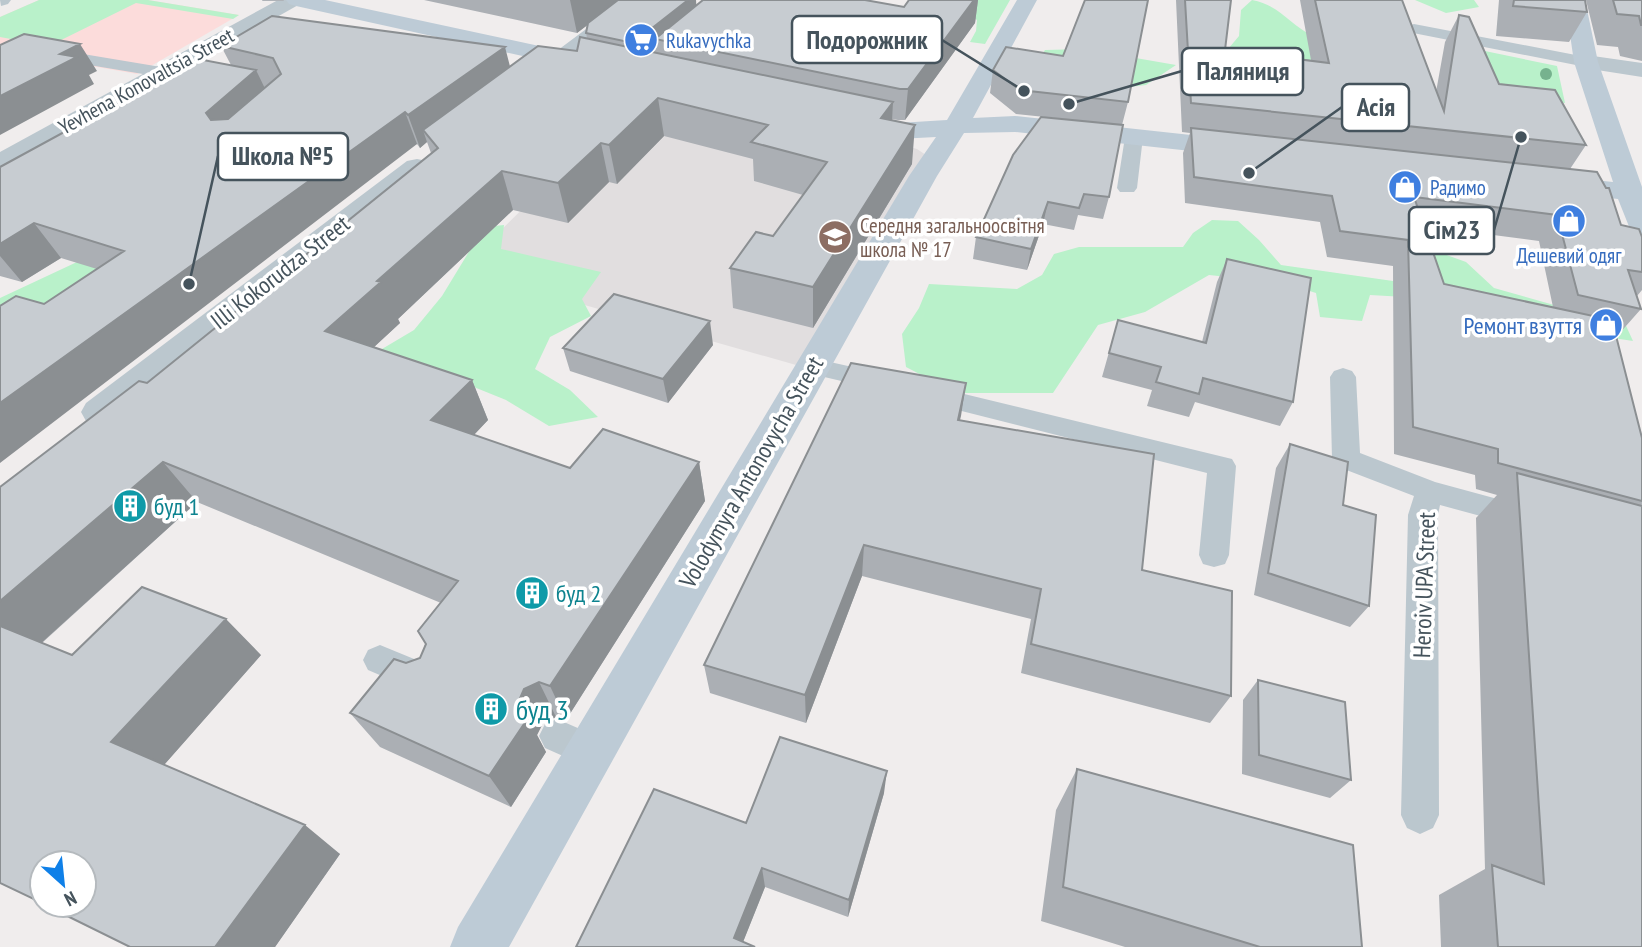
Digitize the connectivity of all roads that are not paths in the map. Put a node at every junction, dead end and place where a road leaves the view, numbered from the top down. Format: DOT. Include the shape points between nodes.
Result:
graph roads {
  1 [pos="294,0"];
  2 [pos="635,0"];
  3 [pos="1027,0"];
  4 [pos="1575,0"];
  5 [pos="1414,29"];
  6 [pos="43,52"];
  7 [pos="560,57"];
  8 [pos="1586,62"];
  9 [pos="599,66"];
  10 [pos="1642,70"];
  11 [pos="164,71"];
  12 [pos="192,75"];
  13 [pos="532,78"];
  14 [pos="843,120"];
  15 [pos="956,126"];
  16 [pos="1134,137"];
  17 [pos="443,146"];
  18 [pos="1257,150"];
  19 [pos="0,163"];
  20 [pos="1529,180"];
  21 [pos="1127,188"];
  22 [pos="1629,192"];
  23 [pos="1642,228"];
  24 [pos="812,366"];
  25 [pos="1343,377"];
  26 [pos="78,428"];
  27 [pos="1430,491"];
  28 [pos="1549,524"];
  29 [pos="1214,555"];
  30 [pos="380,660"];
  31 [pos="430,681"];
  32 [pos="1420,815"];
  33 [pos="478,947"];
  1 -- 7 [label="main road"];
  1 -- 11 [label="street, Yevhena Konovaltsia Street"];
  2 -- 7 [label="lane"];
  3 -- 15 [label="main road, Volodymyra Antonovycha Street"];
  4 -- 8 [label="main road"];
  5 -- 8 [label="lane"];
  6 -- 11 [label="lane"];
  7 -- 9 [label="main road"];
  7 -- 13 [label="street"];
  8 -- 10 [label="street"];
  8 -- 22 [label="main road"];
  11 -- 12 [label="lane"];
  11 -- 19 [label="street, Yevhena Konovaltsia Street"];
  14 -- 15 [label="main road" via="898,131"];
  15 -- 16 [label="main road" via="1015,124"];
  15 -- 24 [label="main road, Volodymyra Antonovycha Street"];
  16 -- 18 [label="main road"];
  16 -- 21 [label="lane"];
  17 -- 26 [label="street, Illi Kokorudza Street"];
  20 -- 22 [label="main road"];
  22 -- 23 [label="main road"];
  24 -- 29 [label="lane" via="1222,466"];
  24 -- 33 [label="main road, Volodymyra Antonovycha Street" via="573,743"];
  25 -- 27 [label="lane" via="1346,459"];
  27 -- 28 [label="lane, Heroiv UPA Street"];
  27 -- 32 [label="lane, Heroiv UPA Street" via="1423,515"];
  30 -- 31 [label="lane"];
}
